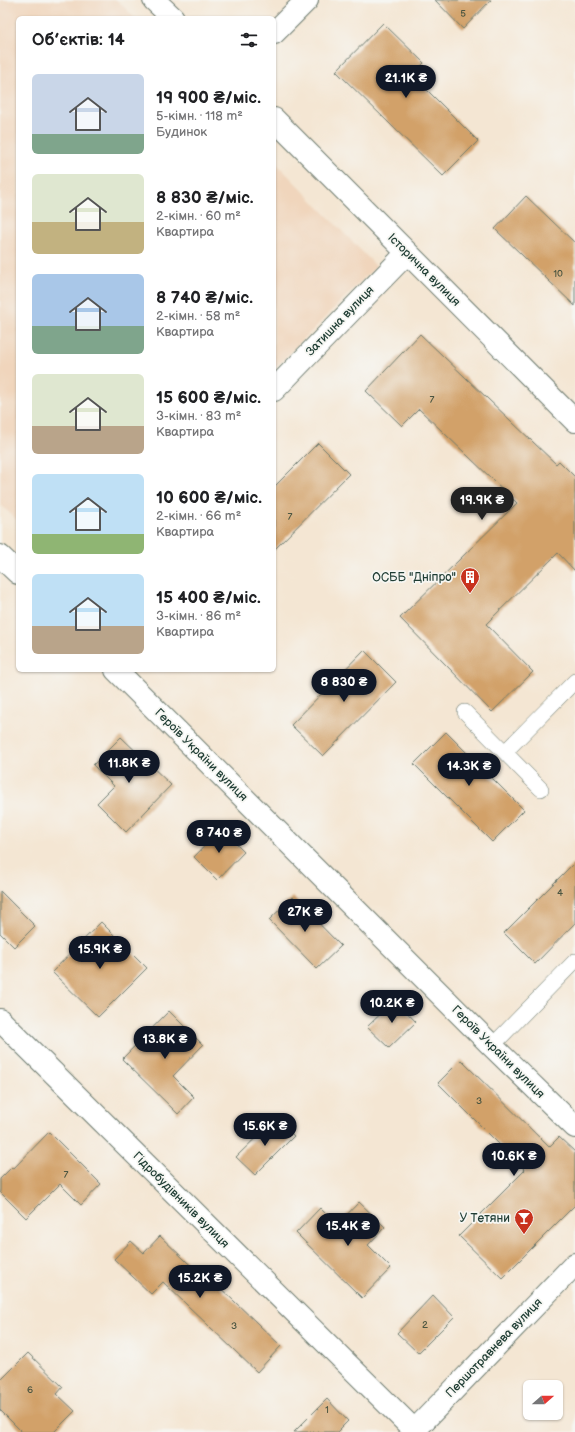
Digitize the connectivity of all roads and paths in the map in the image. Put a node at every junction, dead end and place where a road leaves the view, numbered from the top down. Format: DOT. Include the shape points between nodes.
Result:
graph roads {
  1 [pos="154,0"];
  2 [pos="307,0"];
  3 [pos="170,16"];
  4 [pos="276,31"];
  5 [pos="276,121"];
  6 [pos="407,253"];
  7 [pos="276,388"];
  8 [pos="575,421"];
  9 [pos="0,556"];
  10 [pos="16,571"];
  11 [pos="118,672"];
  12 [pos="575,681"];
  13 [pos="464,712"];
  14 [pos="505,752"];
  15 [pos="542,788"];
  16 [pos="575,961"];
  17 [pos="0,1020"];
  18 [pos="492,1046"];
  19 [pos="575,1127"];
  20 [pos="575,1264"];
  21 [pos="414,1431"];
  1 -- 3 [label="street"];
  2 -- 4 [label="street"];
  5 -- 6 [label="street, Історична вулиця"];
  6 -- 7 [label="street, Затишна вулиця"];
  6 -- 8 [label="street, Історична вулиця"];
  9 -- 10 [label="street"];
  11 -- 18 [label="street, Героїв України вулиця"];
  12 -- 14 [label="lane"];
  13 -- 14 [label="lane"];
  14 -- 15 [label="lane"];
  16 -- 18 [label="lane"];
  17 -- 21 [label="street, Гідробудівників вулиця"];
  18 -- 19 [label="street, Героїв України вулиця"];
  20 -- 21 [label="street, Першотравнева вулиця"];
}
